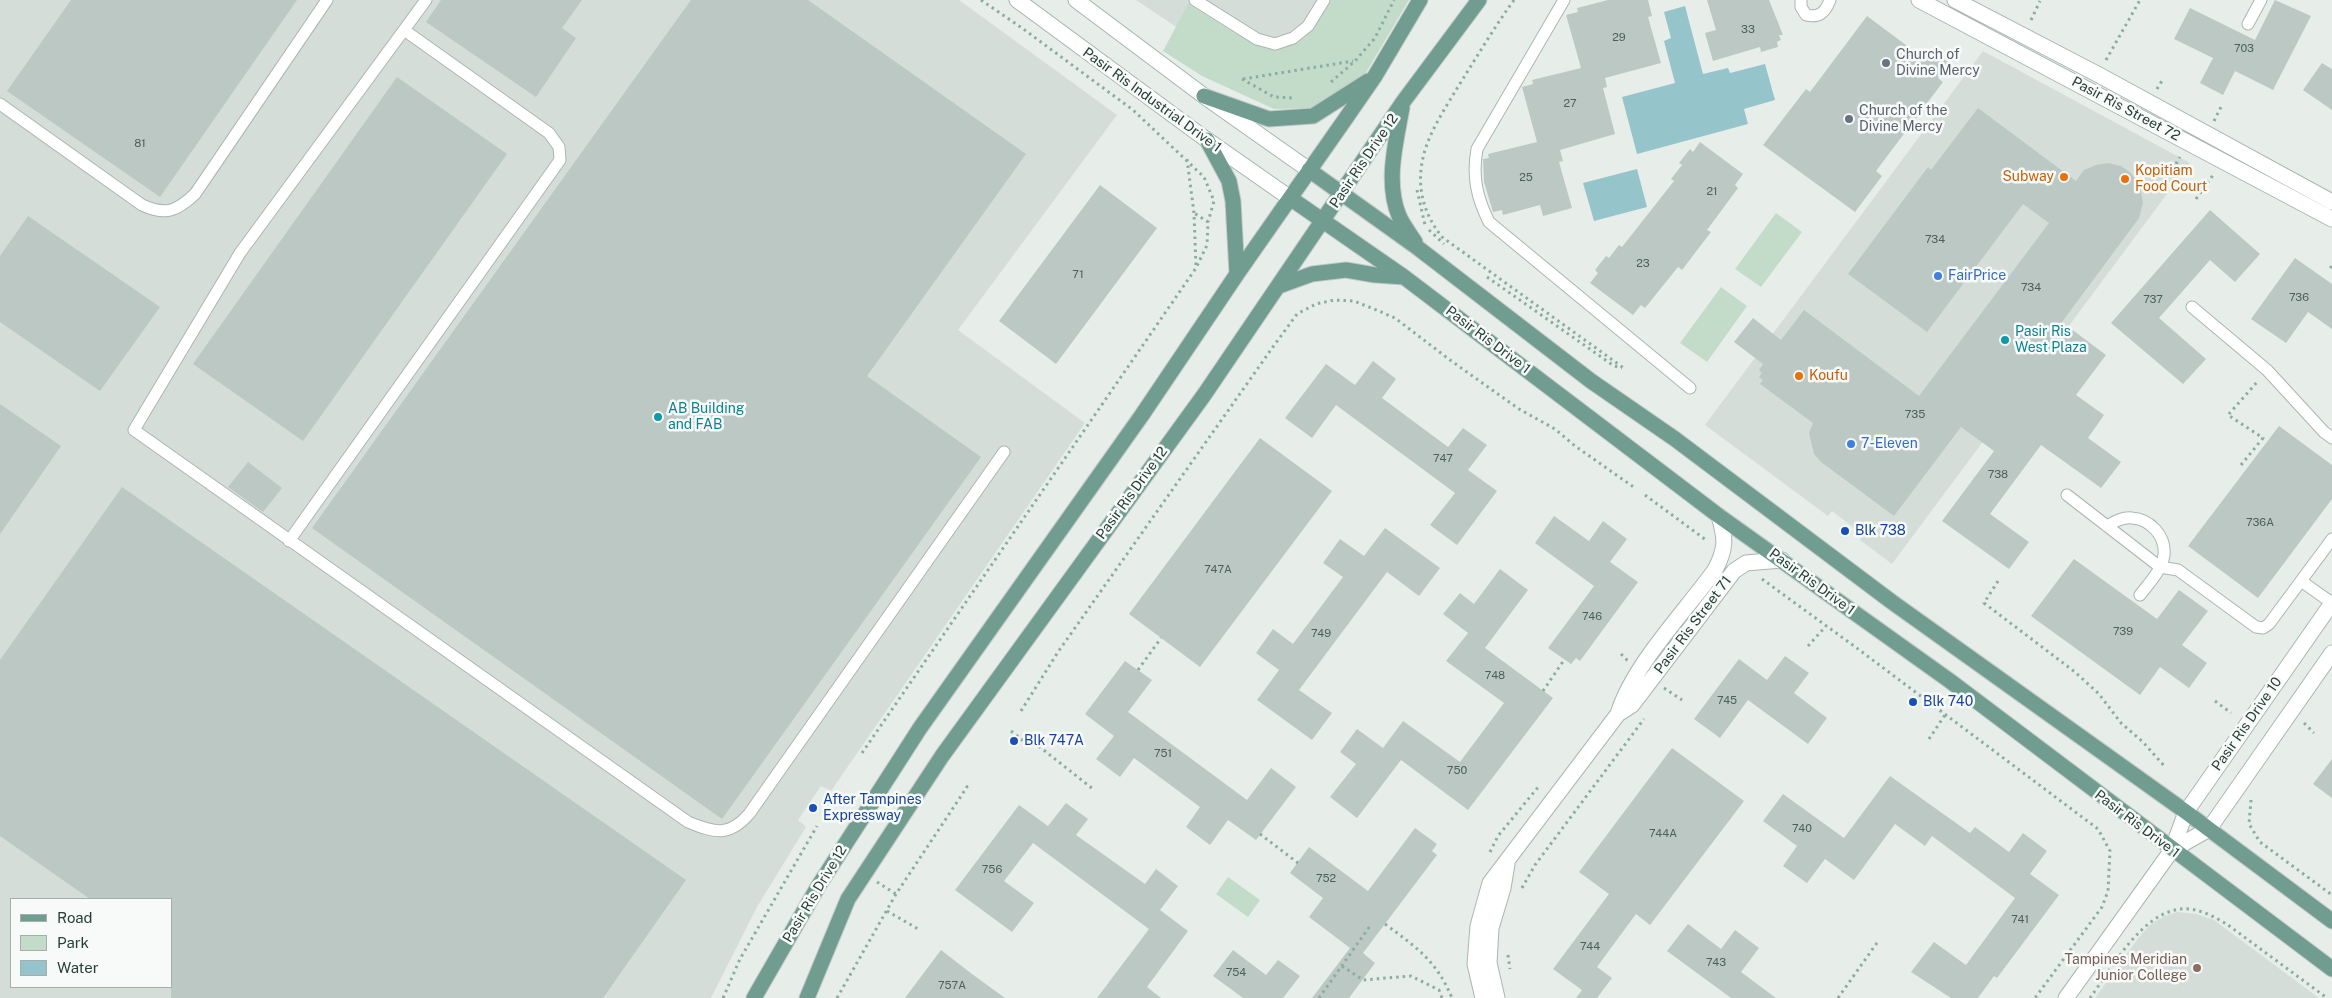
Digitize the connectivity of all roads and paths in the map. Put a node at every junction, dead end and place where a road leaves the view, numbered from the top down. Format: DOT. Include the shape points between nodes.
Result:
graph roads {
  1 [pos="327,0"];
  2 [pos="426,0"];
  3 [pos="980,0"];
  4 [pos="1017,0"];
  5 [pos="1076,0"];
  6 [pos="1195,0"];
  7 [pos="1324,0"];
  8 [pos="1394,0"];
  9 [pos="1420,0"];
  10 [pos="1479,0"];
  11 [pos="1514,0"];
  12 [pos="1564,0"];
  13 [pos="1801,0"];
  14 [pos="1830,0"];
  15 [pos="1919,0"];
  16 [pos="1955,0"];
  17 [pos="2140,0"];
  18 [pos="2261,0"];
  19 [pos="2040,1"];
  20 [pos="2032,19"];
  21 [pos="2248,24"];
  22 [pos="404,30"];
  23 [pos="1355,61"];
  24 [pos="2104,65"];
  25 [pos="1375,76"];
  26 [pos="1328,85"];
  27 [pos="1204,96"];
  28 [pos="1301,99"];
  29 [pos="1403,102"];
  30 [pos="0,104"];
  31 [pos="2222,106"];
  32 [pos="2213,122"];
  33 [pos="1207,140"];
  34 [pos="2179,158"];
  35 [pos="1187,159"];
  36 [pos="2176,164"];
  37 [pos="1310,170"];
  38 [pos="2213,175"];
  39 [pos="1419,190"];
  40 [pos="1342,194"];
  41 [pos="1290,198"];
  42 [pos="2196,199"];
  43 [pos="2332,202"];
  44 [pos="1194,214"];
  45 [pos="2332,219"];
  46 [pos="1324,220"];
  47 [pos="1208,222"];
  48 [pos="1447,247"];
  49 [pos="1418,248"];
  50 [pos="1196,268"];
  51 [pos="1237,274"];
  52 [pos="1486,276"];
  53 [pos="1404,277"];
  54 [pos="1279,286"];
  55 [pos="2192,307"];
  56 [pos="2267,370"];
  57 [pos="1690,388"];
  58 [pos="2332,438"];
  59 [pos="1004,452"];
  60 [pos="2241,465"];
  61 [pos="1635,488"];
  62 [pos="1645,495"];
  63 [pos="2067,495"];
  64 [pos="1719,516"];
  65 [pos="2107,526"];
  66 [pos="2332,539"];
  67 [pos="289,541"];
  68 [pos="1724,549"];
  69 [pos="1782,560"];
  70 [pos="1746,563"];
  71 [pos="2160,567"];
  72 [pos="1998,581"];
  73 [pos="2301,581"];
  74 [pos="2140,594"];
  75 [pos="2332,603"];
  76 [pos="1826,626"];
  77 [pos="1161,638"];
  78 [pos="1808,646"];
  79 [pos="2332,653"];
  80 [pos="1564,660"];
  81 [pos="1138,670"];
  82 [pos="1672,681"];
  83 [pos="1543,691"];
  84 [pos="1670,692"];
  85 [pos="1661,697"];
  86 [pos="1682,700"];
  87 [pos="2215,701"];
  88 [pos="1021,710"];
  89 [pos="1649,712"];
  90 [pos="2231,713"];
  91 [pos="1618,714"];
  92 [pos="1945,715"];
  93 [pos="2301,721"];
  94 [pos="1011,731"];
  95 [pos="2314,733"];
  96 [pos="1929,739"];
  97 [pos="862,753"];
  98 [pos="2166,768"];
  99 [pos="964,784"];
  100 [pos="1093,789"];
  101 [pos="2186,812"];
  102 [pos="2249,824"];
  103 [pos="817,826"];
  104 [pos="2209,829"];
  105 [pos="1260,834"];
  106 [pos="2172,850"];
  107 [pos="1507,862"];
  108 [pos="1298,863"];
  109 [pos="1519,894"];
  110 [pos="2332,895"];
  111 [pos="887,911"];
  112 [pos="2332,921"];
  113 [pos="1385,924"];
  114 [pos="1370,926"];
  115 [pos="918,929"];
  116 [pos="1878,940"];
  117 [pos="1508,953"];
  118 [pos="1342,966"];
  119 [pos="2332,969"];
  120 [pos="1510,972"];
  121 [pos="723,998"];
  122 [pos="754,998"];
  123 [pos="806,998"];
  124 [pos="837,998"];
  125 [pos="1319,998"];
  126 [pos="1442,998"];
  127 [pos="1452,998"];
  128 [pos="1483,998"];
  129 [pos="1498,998"];
  130 [pos="1838,998"];
  131 [pos="2035,998"];
  132 [pos="2066,998"];
  133 [pos="2090,998"];
  134 [pos="2327,998"];
  1 -- 30 [label="lane" via="195,194 184,205 171,211 155,211 142,205"];
  2 -- 22 [label="lane"];
  3 -- 35 [label="path" via="1133,110"];
  4 -- 33 [label="street, Pasir Ris Industrial Drive 1"];
  5 -- 27 [label="street"];
  6 -- 7 [label="lane" via="1257,39 1275,44 1293,38 1308,26"];
  8 -- 23 [label="path" via="1375,38"];
  9 -- 25 [label="main road, Pasir Ris Drive 12"];
  10 -- 29 [label="main road, Pasir Ris Drive 12"];
  11 -- 39 [label="path" via="1432,132 1422,162"];
  12 -- 57 [label="lane" via="1477,149 1475,186 1481,207 1489,222"];
  13 -- 14 [label="lane" via="1806,14 1815,17 1822,14"];
  15 -- 45 [label="street, Pasir Ris Street 72"];
  16 -- 43 [label="street, Pasir Ris Street 72"];
  17 -- 24 [label="path"];
  18 -- 21 [label="lane"];
  19 -- 20 [label="path"];
  22 -- 67 [label="lane" via="240,253 134,430"];
  22 -- 67 [label="lane" via="549,133 559,147 560,160"];
  23 -- 26 [label="path"];
  23 -- 28 [label="path" via="1242,79 1274,97"];
  25 -- 27 [label="main road" via="1313,116 1303,118 1269,119"];
  25 -- 37 [label="main road, Pasir Ris Drive 12"];
  27 -- 37 [label="street"];
  29 -- 40 [label="main road, Pasir Ris Drive 12"];
  29 -- 49 [label="main road" via="1395,149 1394,189 1399,215"];
  31 -- 32 [label="path"];
  33 -- 41 [label="street, Pasir Ris Industrial Drive 1"];
  33 -- 51 [label="main road" via="1229,180"];
  34 -- 36 [label="path"];
  35 -- 44 [label="path"];
  35 -- 47 [label="path" via="1204,177 1214,201"];
  37 -- 40 [label="main road"];
  37 -- 41 [label="main road, Pasir Ris Drive 12"];
  38 -- 42 [label="path"];
  39 -- 48 [label="path" via="1426,227"];
  39 -- 52 [label="path" via="1432,224 1442,237 1625,368 1614,366"];
  40 -- 46 [label="main road, Pasir Ris Drive 12"];
  40 -- 49 [label="main road"];
  41 -- 46 [label="main road, Pasir Ris Drive 1"];
  41 -- 51 [label="main road, Pasir Ris Drive 12"];
  44 -- 47 [label="path"];
  44 -- 50 [label="path"];
  46 -- 53 [label="main road, Pasir Ris Drive 1"];
  46 -- 54 [label="main road, Pasir Ris Drive 12"];
  47 -- 50 [label="path" via="1207,245"];
  49 -- 101 [label="main road" via="1591,381"];
  50 -- 97 [label="path"];
  51 -- 122 [label="main road, Pasir Ris Drive 12" via="1142,415 920,728 818,885"];
  53 -- 54 [label="main road" via="1346,270 1312,274"];
  53 -- 64 [label="main road, Pasir Ris Drive 1"];
  54 -- 123 [label="main road, Pasir Ris Drive 12" via="1204,395 942,756 848,899"];
  55 -- 56 [label="lane"];
  56 -- 58 [label="lane"];
  56 -- 60 [label="path" via="2228,415 2263,438"];
  59 -- 67 [label="lane" via="749,814 739,826 724,831 707,830 688,822"];
  61 -- 88 [label="path" via="1555,429 1504,399 1395,318 1354,302 1334,300 1316,304 1297,314 1275,344 1058,652"];
  62 -- 68 [label="path" via="1710,543"];
  63 -- 65 [label="lane"];
  64 -- 68 [label="street" via="1725,537"];
  64 -- 69 [label="main road, Pasir Ris Drive 1"];
  65 -- 71 [label="lane"];
  65 -- 71 [label="lane" via="2118,519 2132,518 2145,521 2156,529 2164,554"];
  66 -- 73 [label="lane"];
  68 -- 91 [label="street, Pasir Ris Street 71" via="1715,570 1629,686"];
  69 -- 70 [label="street"];
  69 -- 106 [label="main road, Pasir Ris Drive 1" via="1950,681"];
  70 -- 76 [label="path" via="1755,575"];
  70 -- 91 [label="street, Pasir Ris Street 71" via="1725,580 1632,705"];
  71 -- 73 [label="lane" via="2178,570 2256,627 2263,628"];
  71 -- 74 [label="lane"];
  72 -- 98 [label="path" via="1984,603 2059,658 2093,688 2121,723"];
  73 -- 75 [label="lane"];
  75 -- 101 [label="street, Pasir Ris Drive 10"];
  76 -- 78 [label="path"];
  76 -- 92 [label="path"];
  77 -- 81 [label="path"];
  79 -- 104 [label="street, Pasir Ris Drive 10"];
  80 -- 83 [label="path"];
  82 -- 85 [label="path"];
  84 -- 86 [label="path"];
  87 -- 90 [label="path"];
  89 -- 109 [label="path" via="1535,865"];
  91 -- 107 [label="street, Pasir Ris Street 71"];
  92 -- 96 [label="path"];
  92 -- 131 [label="path" via="2098,829 2110,851 2108,891 2102,907"];
  93 -- 95 [label="path"];
  94 -- 100 [label="path" via="1025,742 1036,744"];
  99 -- 111 [label="path" via="967,787"];
  101 -- 104 [label="main road"];
  101 -- 106 [label="street, Pasir Ris Drive 10"];
  102 -- 110 [label="path" via="2260,842"];
  103 -- 121 [label="path" via="740,960"];
  104 -- 106 [label="street, Pasir Ris Drive 10"];
  104 -- 112 [label="main road"];
  105 -- 108 [label="path"];
  106 -- 119 [label="main road, Pasir Ris Drive 1"];
  106 -- 132 [label="street, Pasir Ris Drive 10"];
  107 -- 128 [label="street, Pasir Ris Street 71" via="1490,883 1478,926 1475,964"];
  107 -- 129 [label="street, Pasir Ris Street 71" via="1503,888 1490,928 1489,963"];
  111 -- 115 [label="path"];
  111 -- 124 [label="path"];
  113 -- 127 [label="path" via="1438,969"];
  114 -- 118 [label="path"];
  116 -- 130 [label="path"];
  117 -- 120 [label="path"];
  118 -- 125 [label="path"];
  118 -- 126 [label="path" via="1363,980 1411,976 1439,990"];
  133 -- 134 [label="path" via="2135,936 2159,916 2182,909 2214,916"];
}
